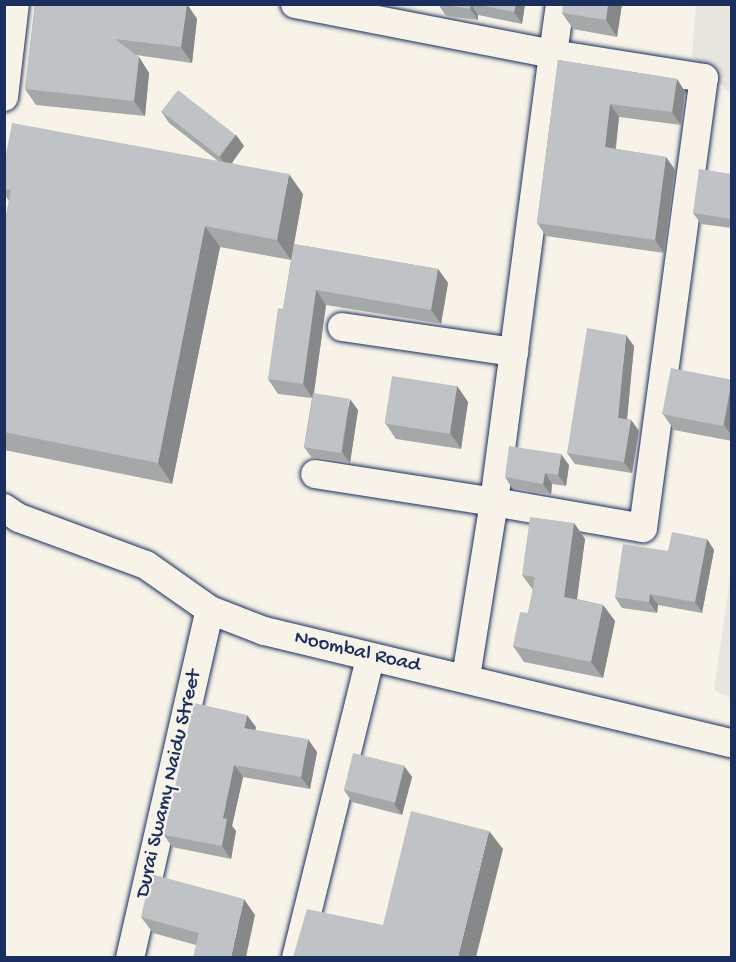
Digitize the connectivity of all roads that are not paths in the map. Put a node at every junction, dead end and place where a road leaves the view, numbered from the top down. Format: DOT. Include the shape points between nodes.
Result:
graph roads {
  1 [pos="15,4"];
  2 [pos="295,4"];
  3 [pos="560,4"];
  4 [pos="553,54"];
  5 [pos="4,97"];
  6 [pos="342,327"];
  7 [pos="514,352"];
  8 [pos="315,474"];
  9 [pos="494,502"];
  10 [pos="4,508"];
  11 [pos="210,610"];
  12 [pos="370,658"];
  13 [pos="466,677"];
  14 [pos="732,743"];
  15 [pos="130,957"];
  16 [pos="296,957"];
  1 -- 5 [label="street"];
  2 -- 4 [label="street"];
  3 -- 4 [label="street"];
  4 -- 7 [label="street"];
  4 -- 9 [label="street" via="704,78 643,528"];
  6 -- 7 [label="street"];
  7 -- 9 [label="street"];
  8 -- 9 [label="street"];
  9 -- 13 [label="street"];
  10 -- 11 [label="street, Noombal Road" via="19,518 146,565"];
  11 -- 12 [label="street, Noombal Road" via="264,631"];
  11 -- 15 [label="street, Durai Swamy Naidu Street"];
  12 -- 13 [label="street, Noombal Road"];
  12 -- 16 [label="street"];
  13 -- 14 [label="street, Noombal Road"];
}
